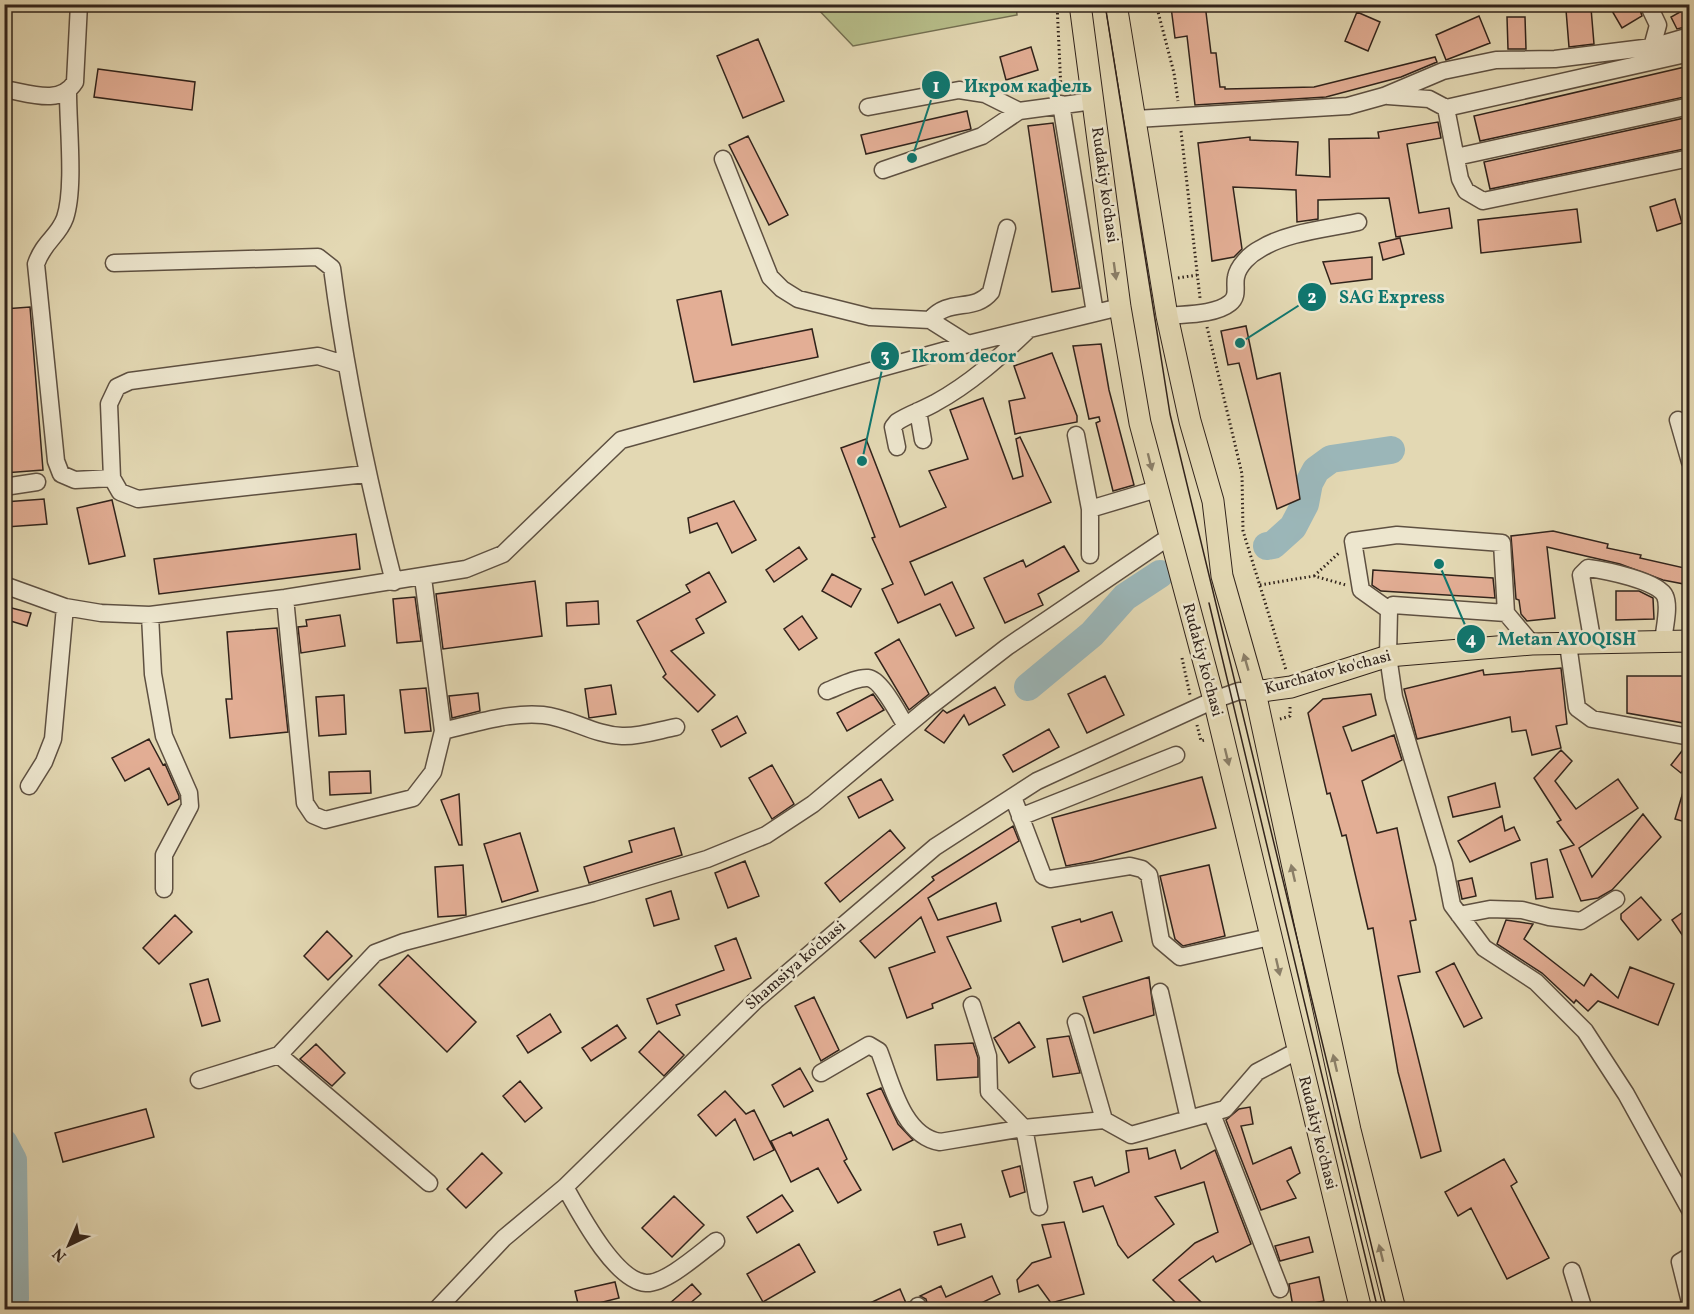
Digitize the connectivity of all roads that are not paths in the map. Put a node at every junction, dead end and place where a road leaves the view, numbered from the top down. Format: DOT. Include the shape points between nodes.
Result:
graph roads {
  1 [pos="80,4"];
  2 [pos="1080,4"];
  3 [pos="1116,4"];
  4 [pos="1648,4"];
  5 [pos="1689,36"];
  6 [pos="1652,47"];
  7 [pos="1689,53"];
  8 [pos="4,89"];
  9 [pos="68,93"];
  10 [pos="1384,96"];
  11 [pos="1093,101"];
  12 [pos="1061,104"];
  13 [pos="1689,106"];
  14 [pos="868,107"];
  15 [pos="1446,108"];
  16 [pos="1019,111"];
  17 [pos="1136,119"];
  18 [pos="1456,157"];
  19 [pos="1689,158"];
  20 [pos="723,159"];
  21 [pos="883,170"];
  22 [pos="1358,222"];
  23 [pos="1007,228"];
  24 [pos="114,263"];
  25 [pos="1120,307"];
  26 [pos="1095,313"];
  27 [pos="1167,316"];
  28 [pos="930,320"];
  29 [pos="1029,329"];
  30 [pos="968,344"];
  31 [pos="344,364"];
  32 [pos="918,411"];
  33 [pos="1678,420"];
  34 [pos="1076,435"];
  35 [pos="923,440"];
  36 [pos="897,447"];
  37 [pos="1689,459"];
  38 [pos="366,474"];
  39 [pos="112,478"];
  40 [pos="37,482"];
  41 [pos="4,487"];
  42 [pos="1157,489"];
  43 [pos="1090,509"];
  44 [pos="1169,537"];
  45 [pos="1090,555"];
  46 [pos="423,578"];
  47 [pos="394,582"];
  48 [pos="4,585"];
  49 [pos="285,598"];
  50 [pos="65,606"];
  51 [pos="1389,610"];
  52 [pos="1506,613"];
  53 [pos="150,615"];
  54 [pos="1689,641"];
  55 [pos="1663,642"];
  56 [pos="1532,644"];
  57 [pos="1568,644"];
  58 [pos="1593,644"];
  59 [pos="1388,656"];
  60 [pos="827,691"];
  61 [pos="1255,692"];
  62 [pos="1214,700"];
  63 [pos="906,726"];
  64 [pos="676,727"];
  65 [pos="443,731"];
  66 [pos="1689,737"];
  67 [pos="1176,755"];
  68 [pos="29,786"];
  69 [pos="1013,796"];
  70 [pos="1020,817"];
  71 [pos="164,889"];
  72 [pos="1616,899"];
  73 [pos="1459,915"];
  74 [pos="1270,937"];
  75 [pos="1160,992"];
  76 [pos="972,1005"];
  77 [pos="1077,1022"];
  78 [pos="1298,1051"];
  79 [pos="279,1055"];
  80 [pos="821,1073"];
  81 [pos="199,1080"];
  82 [pos="1212,1114"];
  83 [pos="1189,1119"];
  84 [pos="1104,1120"];
  85 [pos="1024,1128"];
  86 [pos="429,1183"];
  87 [pos="565,1188"];
  88 [pos="1039,1207"];
  89 [pos="1689,1210"];
  90 [pos="716,1241"];
  91 [pos="1689,1256"];
  92 [pos="1572,1271"];
  93 [pos="1280,1289"];
  94 [pos="1689,1302"];
  95 [pos="436,1310"];
  96 [pos="1361,1310"];
  97 [pos="1395,1310"];
  98 [pos="1584,1310"];
  1 -- 9 [label="street" via="75,82"];
  2 -- 11 [label="main road, Rudakiy ko'chasi"];
  3 -- 17 [label="main road, Rudakiy ko'chasi"];
  4 -- 6 [label="street" via="1658,25"];
  5 -- 6 [label="street"];
  6 -- 10 [label="street" via="1556,59 1496,60 1443,71"];
  7 -- 15 [label="street"];
  8 -- 9 [label="street" via="56,97"];
  9 -- 39 [label="street" via="69,204 60,230 41,248 36,264 56,461 61,474 75,480"];
  10 -- 15 [label="street" via="1430,99"];
  10 -- 17 [label="street" via="1348,106"];
  11 -- 12 [label="street"];
  11 -- 25 [label="main road, Rudakiy ko'chasi, one-way"];
  12 -- 16 [label="street"];
  12 -- 26 [label="street"];
  13 -- 18 [label="street"];
  14 -- 16 [label="street" via="959,90 985,94"];
  15 -- 18 [label="street"];
  16 -- 21 [label="street" via="982,136"];
  17 -- 27 [label="main road, Rudakiy ko'chasi"];
  18 -- 19 [label="street" via="1466,191 1483,201"];
  20 -- 28 [label="street" via="770,277 782,290 798,299 870,317"];
  22 -- 27 [label="street" via="1259,249 1247,258 1236,276 1232,302 1224,307"];
  23 -- 28 [label="street" via="991,292 978,303 945,308"];
  24 -- 31 [label="street" via="318,257 332,267"];
  25 -- 26 [label="street"];
  25 -- 42 [label="main road, Rudakiy ko'chasi, one-way" via="1140,423"];
  26 -- 29 [label="street"];
  61 -- 27 [label="main road, Rudakiy ko'chasi, one-way" via="1222,576 1213,501 1190,422"];
  28 -- 30 [label="street"];
  29 -- 30 [label="street"];
  29 -- 32 [label="street" via="998,359"];
  30 -- 46 [label="street" via="621,440 503,554 466,569"];
  31 -- 38 [label="street"];
  31 -- 39 [label="street" via="318,356 130,381 117,387 109,404"];
  32 -- 35 [label="street"];
  32 -- 36 [label="street" via="893,428"];
  33 -- 37 [label="street"];
  34 -- 43 [label="street"];
  38 -- 39 [label="street" via="138,499 120,492"];
  38 -- 47 [label="street"];
  40 -- 41 [label="street"];
  42 -- 43 [label="street"];
  42 -- 44 [label="main road, Rudakiy ko'chasi"];
  43 -- 45 [label="street"];
  44 -- 62 [label="main road, Rudakiy ko'chasi"];
  44 -- 63 [label="street" via="1007,647"];
  46 -- 47 [label="street"];
  46 -- 65 [label="street"];
  47 -- 49 [label="street"];
  48 -- 50 [label="street"];
  49 -- 53 [label="street"];
  49 -- 65 [label="street" via="305,803 313,815 325,820 413,798 433,772"];
  50 -- 53 [label="street" via="101,613"];
  50 -- 68 [label="street" via="53,739"];
  51 -- 52 [label="street" via="1393,605"];
  51 -- 52 [label="street" via="1361,590 1353,541 1397,535 1502,543"];
  51 -- 59 [label="street"];
  52 -- 56 [label="street"];
  53 -- 71 [label="street" via="153,674 164,736 189,793 190,806 164,855"];
  54 -- 55 [label="main road, Kurchatov ko'chasi"];
  55 -- 58 [label="main road, Kurchatov ko'chasi"];
  55 -- 58 [label="street" via="1666,597 1661,589 1608,570 1588,568 1581,575"];
  56 -- 57 [label="main road, Kurchatov ko'chasi"];
  56 -- 59 [label="main road, Kurchatov ko'chasi"];
  57 -- 58 [label="main road, Kurchatov ko'chasi"];
  57 -- 66 [label="street" via="1577,708 1583,714"];
  59 -- 61 [label="main road, Kurchatov ko'chasi" via="1291,687"];
  59 -- 73 [label="street" via="1394,697 1444,864 1452,905"];
  60 -- 63 [label="street" via="866,677 873,679"];
  61 -- 62 [label="street, Shamsiya ko'chasi" via="1239,691"];
  97 -- 61 [label="main road, Rudakiy ko'chasi, one-way" via="1350,1130"];
  62 -- 69 [label="street, Shamsiya ko'chasi" via="1037,781"];
  62 -- 74 [label="main road, Rudakiy ko'chasi, one-way"];
  63 -- 79 [label="street" via="813,804 766,835 696,863 375,953"];
  64 -- 65 [label="street" via="623,736 594,731 566,718 540,715 498,718"];
  67 -- 70 [label="street"];
  69 -- 70 [label="street"];
  69 -- 87 [label="street, Shamsiya ko'chasi" via="935,847 756,1000"];
  70 -- 74 [label="street" via="1043,876 1050,879 1130,866 1149,875 1161,941 1180,957"];
  72 -- 73 [label="street" via="1581,921 1522,910 1490,909"];
  73 -- 89 [label="street" via="1484,948 1536,982 1585,1031 1626,1094"];
  74 -- 78 [label="main road, Rudakiy ko'chasi, one-way"];
  75 -- 83 [label="street"];
  76 -- 85 [label="street" via="988,1056 989,1092"];
  77 -- 84 [label="street"];
  78 -- 82 [label="street" via="1257,1072 1225,1109"];
  78 -- 96 [label="main road, Rudakiy ko'chasi"];
  79 -- 81 [label="street"];
  79 -- 86 [label="street"];
  80 -- 85 [label="street" via="869,1045 879,1051 908,1119 929,1140 940,1142"];
  82 -- 83 [label="street"];
  82 -- 93 [label="street"];
  83 -- 84 [label="street" via="1131,1135"];
  84 -- 85 [label="street"];
  85 -- 88 [label="street"];
  87 -- 90 [label="street" via="614,1260 627,1275 647,1283 668,1277"];
  87 -- 95 [label="street, Shamsiya ko'chasi" via="504,1238"];
  91 -- 94 [label="street" via="1680,1262"];
  92 -- 98 [label="street"];
}
